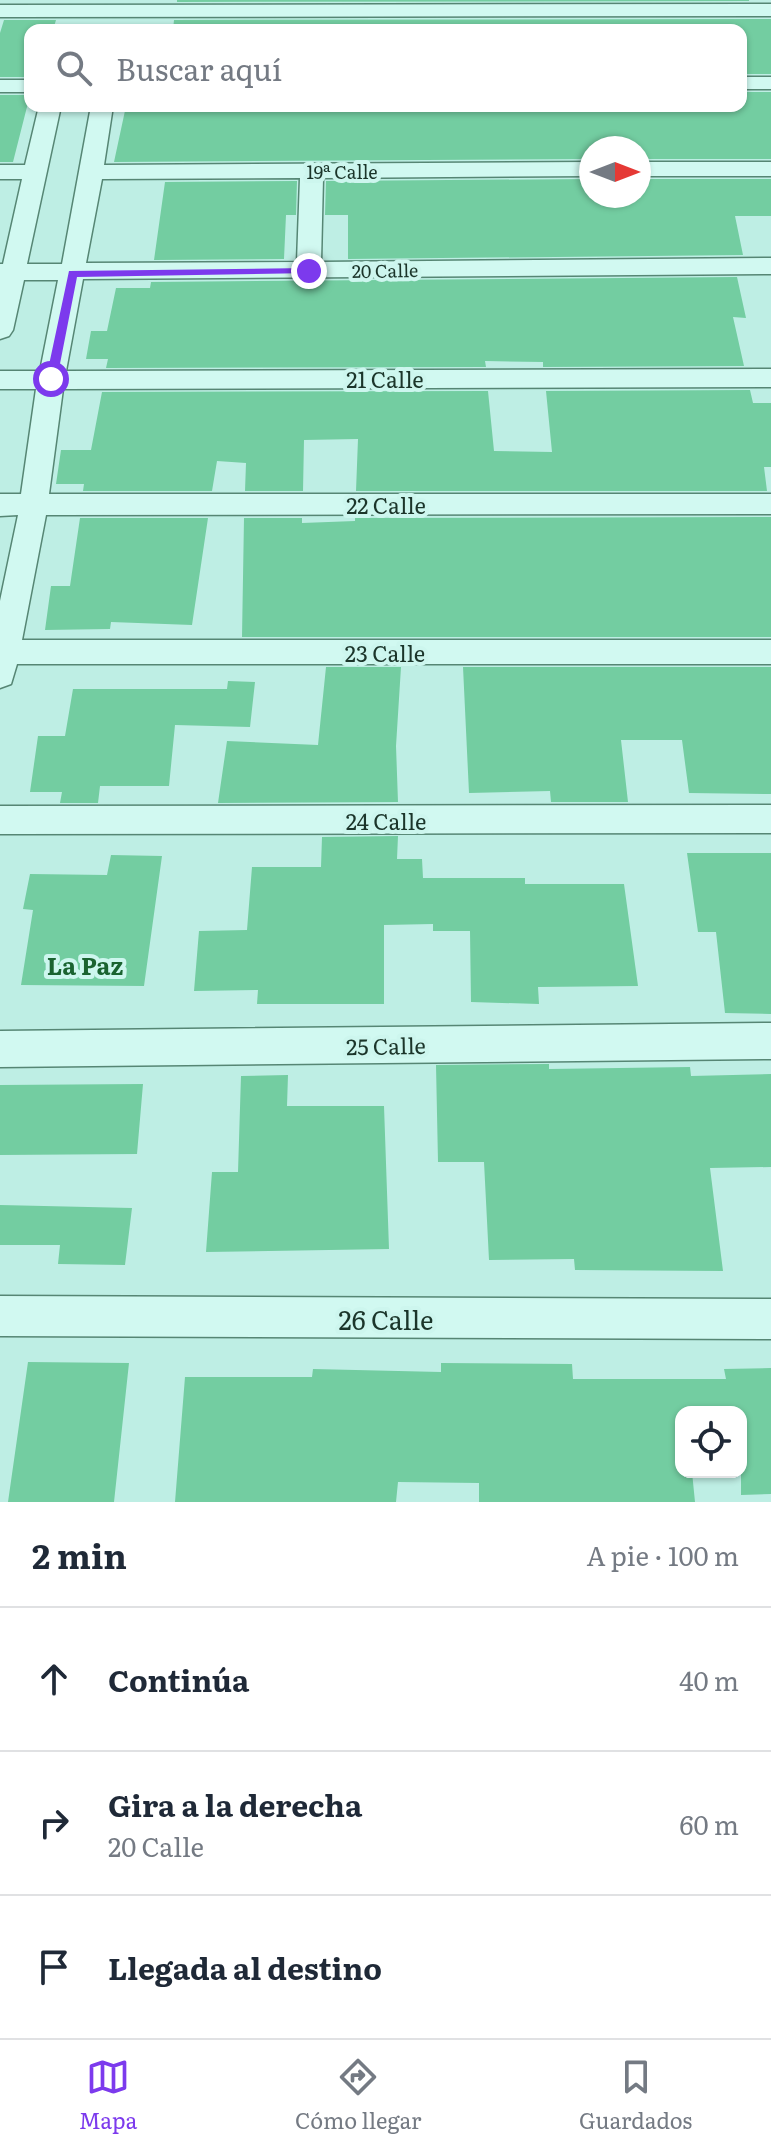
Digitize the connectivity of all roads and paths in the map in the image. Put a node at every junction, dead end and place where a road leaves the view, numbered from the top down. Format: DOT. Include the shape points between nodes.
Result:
graph roads {
  1 [pos="771,10"];
  2 [pos="0,11"];
  3 [pos="70,14"];
  4 [pos="117,14"];
  5 [pos="747,83"];
  6 [pos="771,83"];
  7 [pos="0,86"];
  8 [pos="24,86"];
  9 [pos="49,112"];
  10 [pos="101,112"];
  11 [pos="579,169"];
  12 [pos="651,169"];
  13 [pos="771,169"];
  14 [pos="312,171"];
  15 [pos="0,172"];
  16 [pos="37,172"];
  17 [pos="92,172"];
  18 [pos="771,266"];
  19 [pos="309,271"];
  20 [pos="7,272"];
  21 [pos="73,274"];
  22 [pos="0,330"];
  23 [pos="771,378"];
  24 [pos="51,379"];
  25 [pos="0,380"];
  26 [pos="771,504"];
  27 [pos="0,505"];
  28 [pos="34,505"];
  29 [pos="771,652"];
  30 [pos="2,659"];
  31 [pos="771,819"];
  32 [pos="0,820"];
  33 [pos="771,1041"];
  34 [pos="0,1049"];
  35 [pos="0,1316"];
  36 [pos="771,1319"];
  1 -- 4 [label="street"];
  2 -- 3 [label="street"];
  3 -- 4 [label="street"];
  5 -- 6 [label="street"];
  7 -- 8 [label="street"];
  9 -- 16 [label="street"];
  10 -- 17 [label="street"];
  11 -- 14 [label="street, 19ª Calle"];
  12 -- 13 [label="street"];
  14 -- 17 [label="street, 19ª Calle"];
  14 -- 19 [label="street"];
  15 -- 16 [label="street"];
  16 -- 20 [label="street"];
  17 -- 21 [label="street"];
  18 -- 19 [label="street, 20 Calle"];
  19 -- 21 [label="street, 20 Calle"];
  20 -- 21 [label="street, 20 Calle"];
  20 -- 22 [label="street"];
  21 -- 24 [label="street"];
  23 -- 24 [label="street, 21 Calle"];
  24 -- 25 [label="street, 21 Calle"];
  24 -- 28 [label="street"];
  26 -- 28 [label="street, 22 Calle"];
  27 -- 28 [label="street, 22 Calle"];
  28 -- 30 [label="street"];
  29 -- 30 [label="street, 23 Calle"];
  31 -- 32 [label="street, 24 Calle"];
  33 -- 34 [label="street, 25 Calle"];
  35 -- 36 [label="street, 26 Calle"];
}
